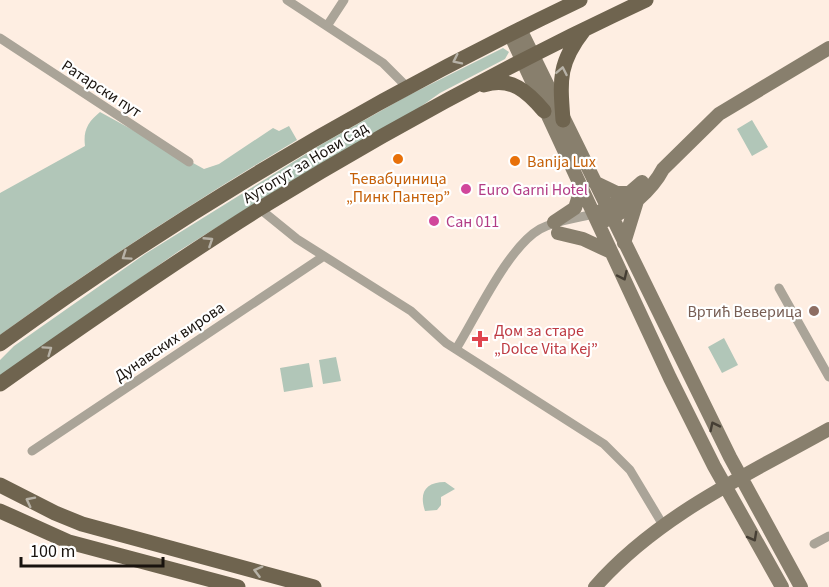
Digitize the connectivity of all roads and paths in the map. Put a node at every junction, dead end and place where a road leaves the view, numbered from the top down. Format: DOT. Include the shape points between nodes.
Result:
graph roads {
  1 [pos="287,0"];
  2 [pos="344,0"];
  3 [pos="580,0"];
  4 [pos="646,0"];
  5 [pos="327,26"];
  6 [pos="586,28"];
  7 [pos="515,32"];
  8 [pos="0,38"];
  9 [pos="829,48"];
  10 [pos="528,58"];
  11 [pos="406,86"];
  12 [pos="464,91"];
  13 [pos="544,111"];
  14 [pos="563,120"];
  15 [pos="189,162"];
  16 [pos="594,182"];
  17 [pos="581,189"];
  18 [pos="634,196"];
  19 [pos="260,208"];
  20 [pos="609,213"];
  21 [pos="595,219"];
  22 [pos="556,228"];
  23 [pos="624,243"];
  24 [pos="611,252"];
  25 [pos="324,256"];
  26 [pos="779,288"];
  27 [pos="0,344"];
  28 [pos="456,349"];
  29 [pos="829,377"];
  30 [pos="0,384"];
  31 [pos="829,429"];
  32 [pos="32,451"];
  33 [pos="741,478"];
  34 [pos="2,485"];
  35 [pos="726,486"];
  36 [pos="0,511"];
  37 [pos="663,525"];
  38 [pos="829,536"];
  39 [pos="814,544"];
  40 [pos="237,587"];
  41 [pos="314,587"];
  42 [pos="595,587"];
  43 [pos="782,587"];
  44 [pos="801,587"];
  1 -- 5 [label="street"];
  2 -- 5 [label="street"];
  3 -- 7 [label="main road, Аутопут за Нови Сад"];
  4 -- 6 [label="main road, Аутопут за Нови Сад"];
  5 -- 11 [label="street" via="391,69"];
  6 -- 10 [label="main road, Аутопут за Нови Сад"];
  14 -- 6 [label="main road, one-way" via="562,65"];
  7 -- 10 [label="main road"];
  7 -- 11 [label="main road, Аутопут за Нови Сад, one-way"];
  8 -- 15 [label="street, Ратарски пут"];
  9 -- 18 [label="main road" via="719,114"];
  10 -- 12 [label="main road, Аутопут за Нови Сад"];
  10 -- 13 [label="main road"];
  10 -- 14 [label="main road"];
  11 -- 27 [label="main road, Аутопут за Нови Сад, one-way" via="209,201"];
  12 -- 13 [label="main road" via="488,83 513,84 527,92"];
  12 -- 19 [label="main road, Аутопут за Нови Сад"];
  13 -- 17 [label="main road"];
  14 -- 16 [label="main road"];
  16 -- 18 [label="main road"];
  16 -- 20 [label="main road"];
  17 -- 21 [label="main road"];
  17 -- 22 [label="main road" via="575,208"];
  18 -- 20 [label="main road"];
  18 -- 23 [label="main road"];
  19 -- 25 [label="street" via="276,224"];
  30 -- 19 [label="main road, Аутопут за Нови Сад, one-way" via="166,268"];
  20 -- 21 [label="main road"];
  20 -- 23 [label="main road"];
  21 -- 22 [label="street"];
  21 -- 24 [label="main road"];
  22 -- 24 [label="main road"];
  22 -- 28 [label="street" via="536,232 509,261"];
  33 -- 23 [label="main road, one-way"];
  24 -- 35 [label="main road, one-way"];
  25 -- 28 [label="street" via="411,311"];
  25 -- 32 [label="street, Дунавских вирова"];
  26 -- 29 [label="street"];
  28 -- 37 [label="street" via="613,451 630,470"];
  31 -- 33 [label="main road"];
  33 -- 35 [label="main road"];
  33 -- 44 [label="main road"];
  41 -- 34 [label="main road, one-way" via="82,524"];
  35 -- 37 [label="main road"];
  35 -- 43 [label="main road, one-way"];
  36 -- 40 [label="main road" via="69,542"];
  37 -- 42 [label="main road" via="622,558"];
  38 -- 39 [label="street"];
}
